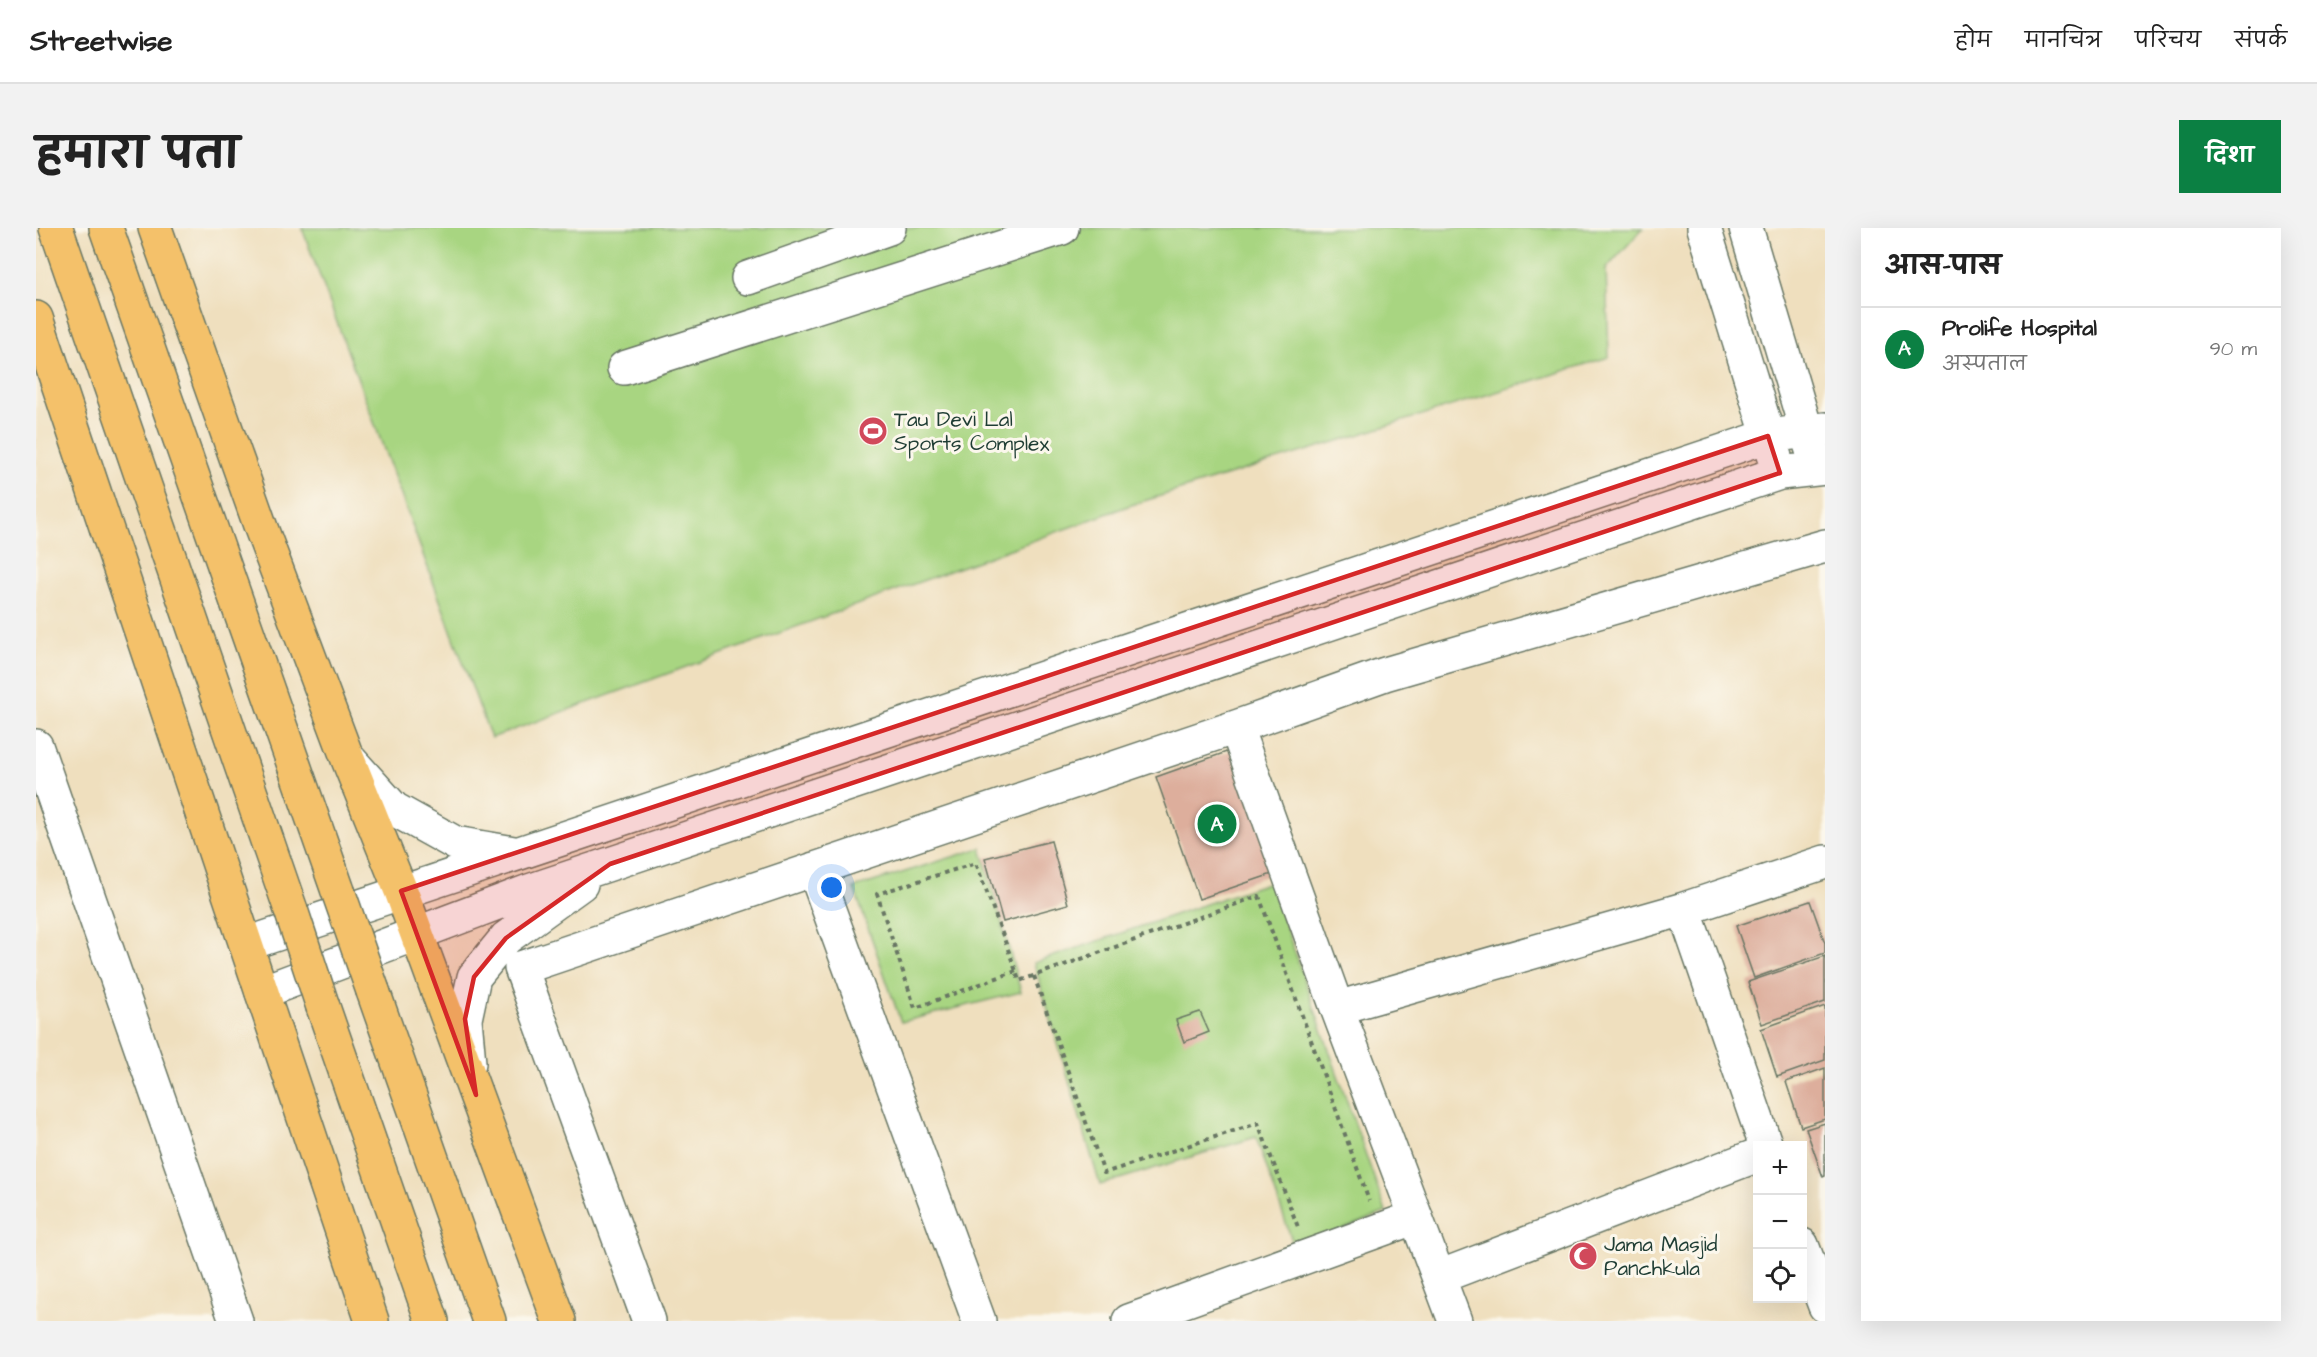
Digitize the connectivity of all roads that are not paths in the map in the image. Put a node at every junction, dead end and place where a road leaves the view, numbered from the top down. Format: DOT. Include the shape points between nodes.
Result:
graph roads {
  1 [pos="56,228"];
  2 [pos="106,228"];
  3 [pos="155,228"];
  4 [pos="889,228"];
  5 [pos="1062,228"];
  6 [pos="1704,228"];
  7 [pos="1746,228"];
  8 [pos="748,278"];
  9 [pos="36,318"];
  10 [pos="624,368"];
  11 [pos="1816,430"];
  12 [pos="1768,436"];
  13 [pos="1822,469"];
  14 [pos="1780,473"];
  15 [pos="1825,546"];
  16 [pos="1236,727"];
  17 [pos="36,746"];
  18 [pos="347,757"];
  19 [pos="519,854"];
  20 [pos="1825,862"];
  21 [pos="610,864"];
  22 [pos="814,869"];
  23 [pos="401,891"];
  24 [pos="1684,909"];
  25 [pos="417,933"];
  26 [pos="247,944"];
  27 [pos="262,992"];
  28 [pos="1337,1008"];
  29 [pos="476,1095"];
  30 [pos="1764,1141"];
  31 [pos="1753,1157"];
  32 [pos="1416,1217"];
  33 [pos="1804,1249"];
  34 [pos="1439,1277"];
  35 [pos="1825,1306"];
  36 [pos="236,1321"];
  37 [pos="372,1321"];
  38 [pos="432,1321"];
  39 [pos="489,1321"];
  40 [pos="559,1321"];
  41 [pos="649,1321"];
  42 [pos="979,1321"];
  43 [pos="1129,1321"];
  44 [pos="1455,1321"];
  1 -- 38 [label="highway, bridge"];
  2 -- 39 [label="highway, bridge"];
  3 -- 18 [label="highway"];
  4 -- 8 [label="street"];
  5 -- 10 [label="street"];
  6 -- 12 [label="street"];
  7 -- 11 [label="street"];
  9 -- 26 [label="highway"];
  11 -- 12 [label="street"];
  11 -- 13 [label="street"];
  12 -- 14 [label="street"];
  12 -- 19 [label="street"];
  13 -- 14 [label="street"];
  14 -- 21 [label="street"];
  15 -- 16 [label="street" via="1385,674"];
  16 -- 22 [label="street"];
  16 -- 28 [label="street"];
  17 -- 36 [label="street"];
  18 -- 19 [label="street" via="394,809 455,843"];
  18 -- 23 [label="highway"];
  19 -- 23 [label="street"];
  20 -- 24 [label="street"];
  21 -- 25 [label="street"];
  21 -- 29 [label="street" via="506,938 474,977 465,1019"];
  22 -- 41 [label="street" via="521,968"];
  22 -- 42 [label="street"];
  23 -- 25 [label="highway"];
  23 -- 26 [label="street"];
  24 -- 28 [label="street"];
  24 -- 30 [label="street"];
  25 -- 27 [label="street"];
  25 -- 29 [label="highway"];
  26 -- 27 [label="highway"];
  27 -- 37 [label="highway"];
  28 -- 32 [label="street"];
  29 -- 40 [label="highway"];
  31 -- 34 [label="street"];
  32 -- 34 [label="street"];
  32 -- 43 [label="street"];
  33 -- 35 [label="street"];
  34 -- 44 [label="street"];
}
